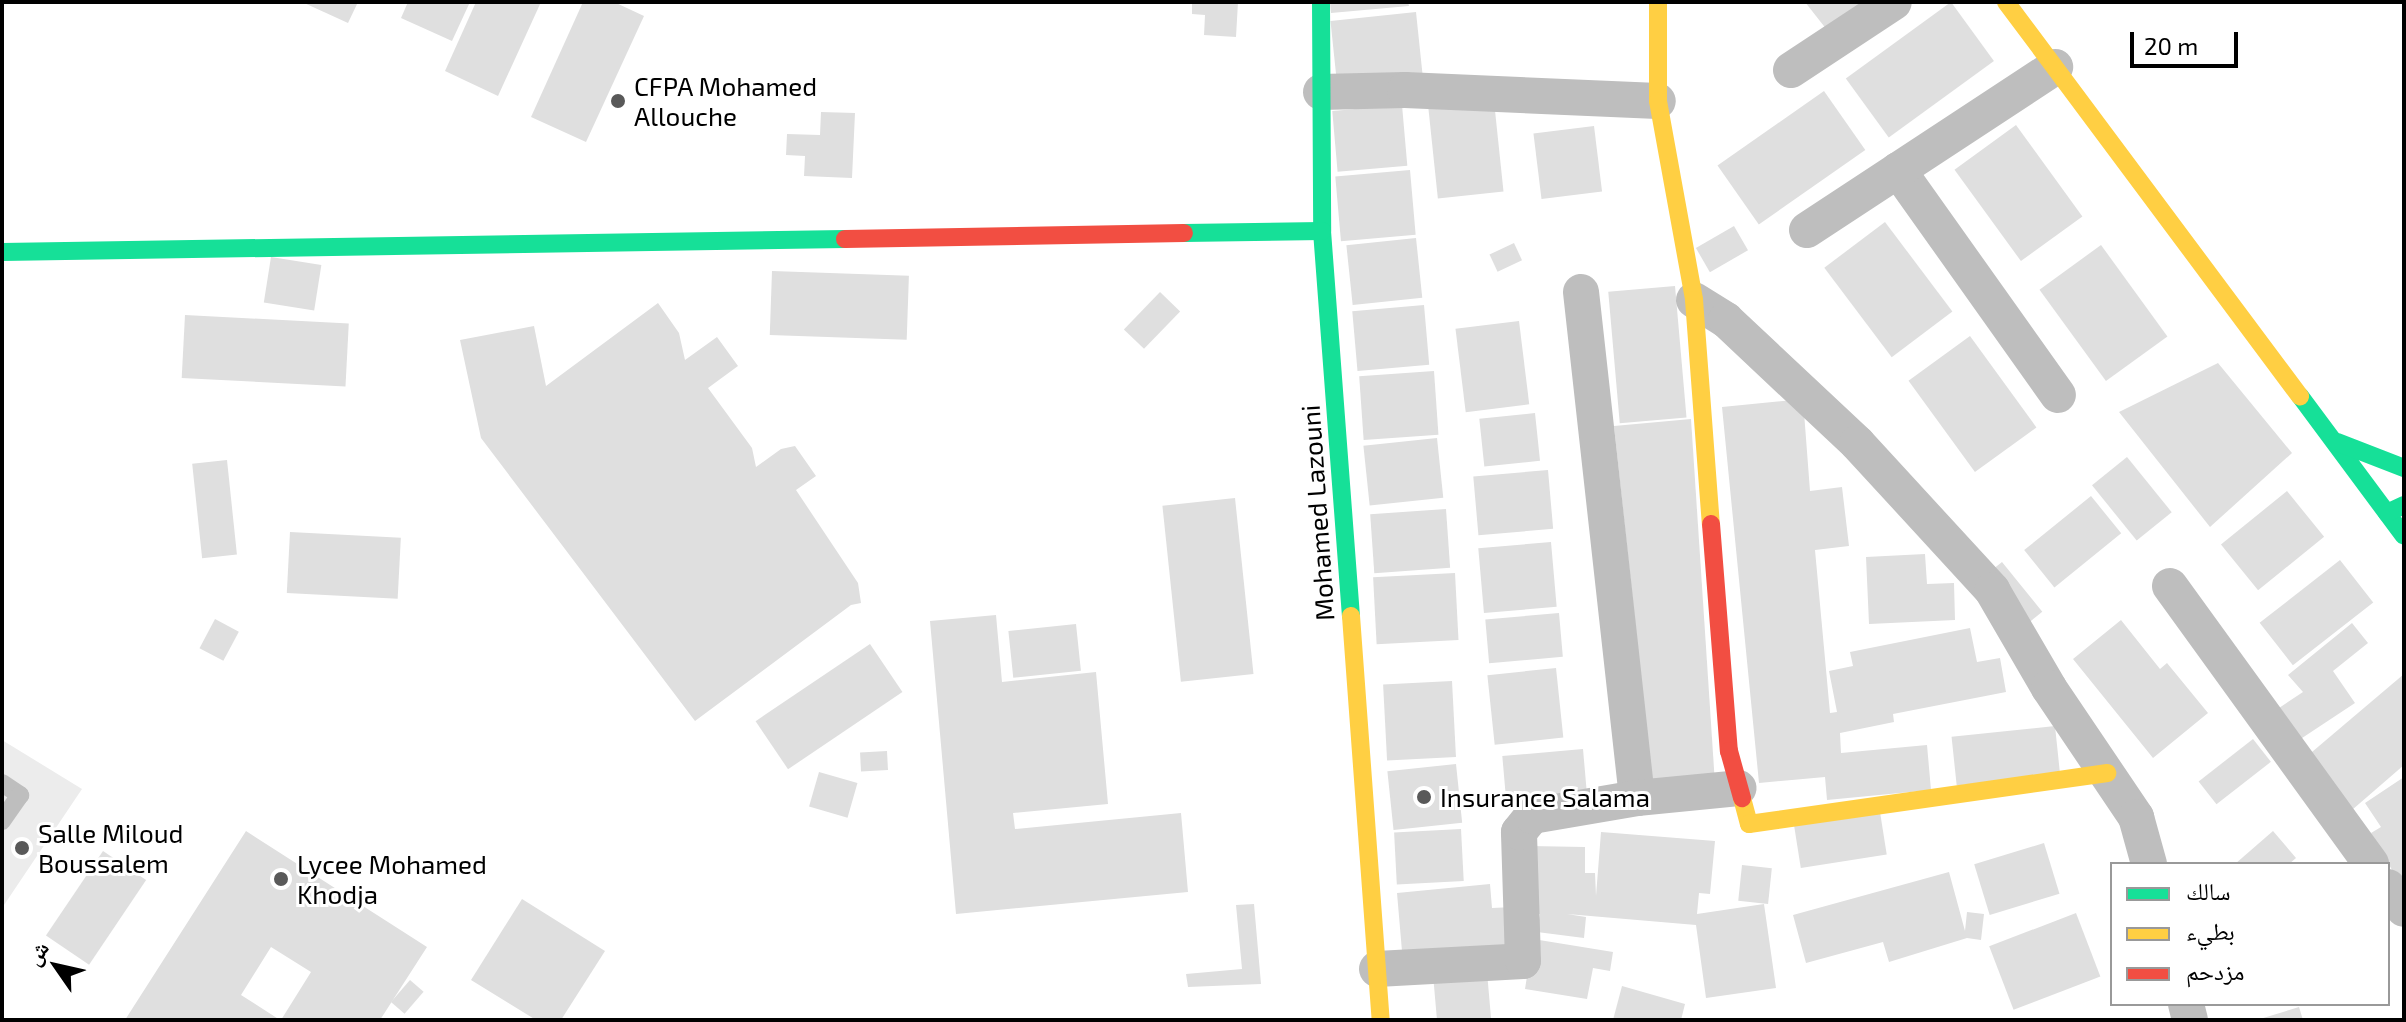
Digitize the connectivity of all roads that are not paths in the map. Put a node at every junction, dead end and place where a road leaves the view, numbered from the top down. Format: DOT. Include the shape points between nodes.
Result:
graph roads {
  1 [pos="1321,2"];
  2 [pos="1658,2"];
  3 [pos="1894,2"];
  4 [pos="2006,2"];
  5 [pos="2055,67"];
  6 [pos="1791,70"];
  7 [pos="1321,92"];
  8 [pos="1658,101"];
  9 [pos="1898,170"];
  10 [pos="1807,230"];
  11 [pos="1322,231"];
  12 [pos="2,252"];
  13 [pos="1581,292"];
  14 [pos="1694,300"];
  15 [pos="2058,395"];
  16 [pos="2337,442"];
  17 [pos="2404,468"];
  18 [pos="2404,505"];
  19 [pos="2387,513"];
  20 [pos="2404,536"];
  21 [pos="2170,586"];
  22 [pos="2107,773"];
  23 [pos="2,783"];
  24 [pos="1739,788"];
  25 [pos="1637,798"];
  26 [pos="2,821"];
  27 [pos="2148,862"];
  28 [pos="2370,862"];
  29 [pos="2390,890"];
  30 [pos="2404,909"];
  31 [pos="1377,969"];
  32 [pos="1381,1020"];
  1 -- 7 [label="main road, Mohamed Lazouni"];
  2 -- 8 [label="main road"];
  3 -- 6 [label="street"];
  4 -- 5 [label="main road"];
  5 -- 9 [label="street"];
  5 -- 16 [label="main road"];
  7 -- 8 [label="street" via="1405,90"];
  7 -- 11 [label="main road, Mohamed Lazouni"];
  8 -- 14 [label="main road"];
  9 -- 10 [label="street"];
  9 -- 15 [label="street"];
  11 -- 12 [label="main road"];
  11 -- 31 [label="main road, Mohamed Lazouni"];
  13 -- 25 [label="street"];
  14 -- 22 [label="street" via="1726,320 1857,443 1992,590"];
  14 -- 24 [label="main road" via="1729,751"];
  16 -- 17 [label="main road"];
  16 -- 19 [label="main road"];
  18 -- 19 [label="main road"];
  19 -- 20 [label="main road"];
  21 -- 28 [label="street"];
  22 -- 24 [label="main road" via="1749,824"];
  22 -- 27 [label="street" via="2136,817"];
  23 -- 26 [label="lane" via="20,795"];
  24 -- 25 [label="street"];
  25 -- 31 [label="street" via="1523,822 1523,961"];
  29 -- 30 [label="street"];
  31 -- 32 [label="main road, Mohamed Lazouni"];
}
